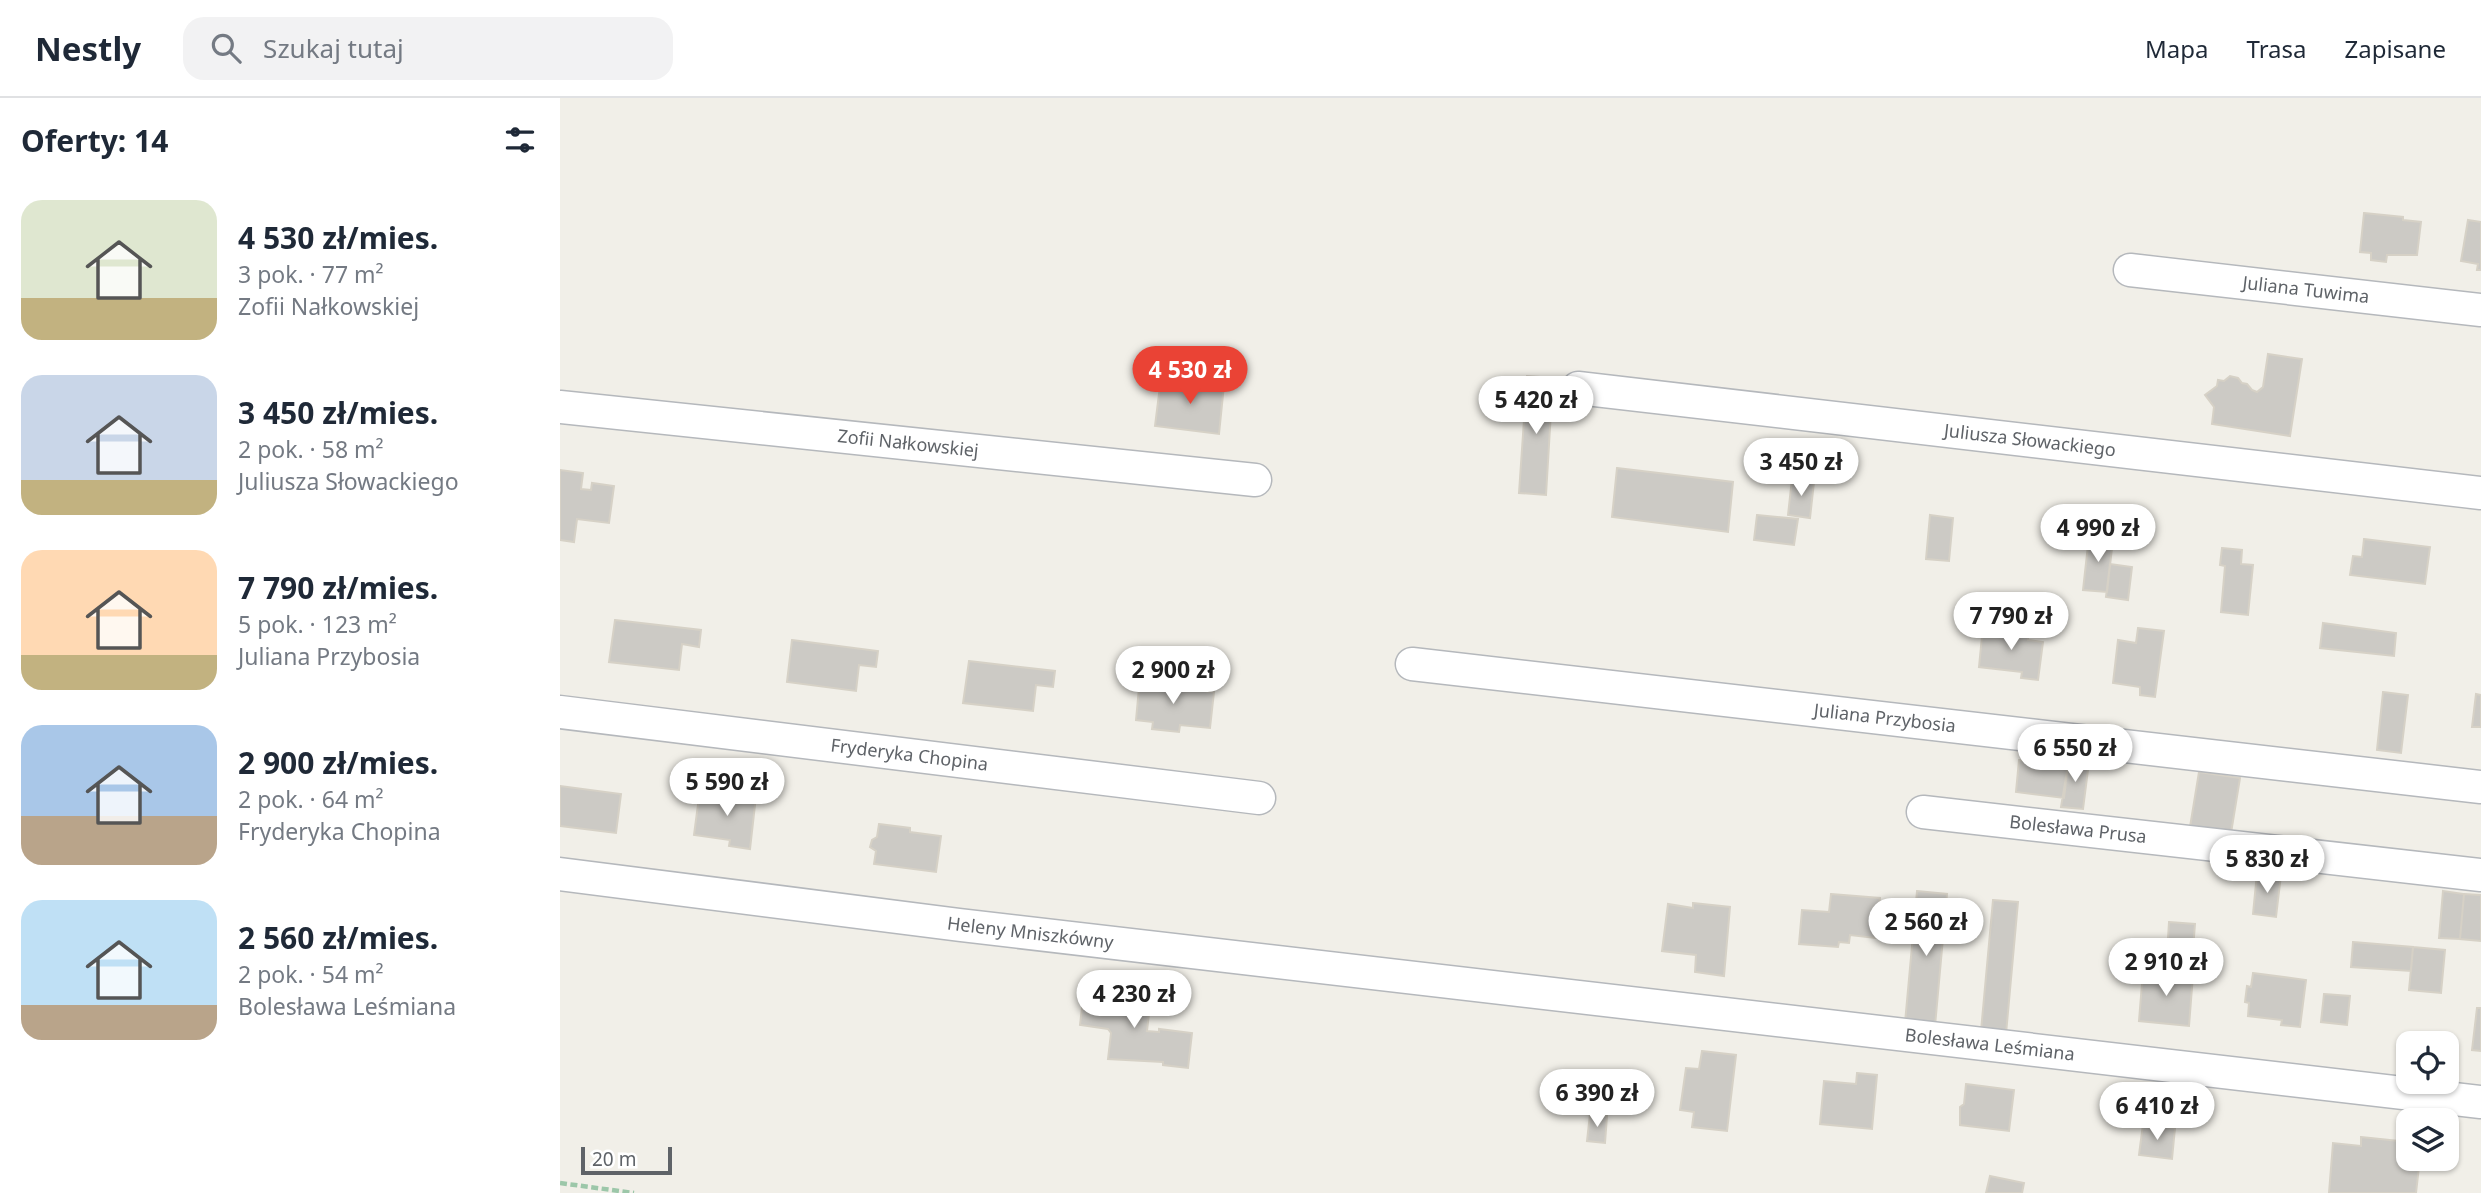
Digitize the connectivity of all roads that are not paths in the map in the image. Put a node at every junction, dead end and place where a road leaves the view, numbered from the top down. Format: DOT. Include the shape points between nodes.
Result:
graph roads {
  1 [pos="2130,270"];
  2 [pos="2481,310"];
  3 [pos="1578,388"];
  4 [pos="560,407"];
  5 [pos="1255,480"];
  6 [pos="2481,493"];
  7 [pos="1412,664"];
  8 [pos="560,712"];
  9 [pos="2481,788"];
  10 [pos="1259,798"];
  11 [pos="1923,812"];
  12 [pos="560,874"];
  13 [pos="2481,876"];
  14 [pos="1500,988"];
  15 [pos="2481,1102"];
  1 -- 2 [label="street, Juliana Tuwima"];
  3 -- 6 [label="street, Juliusza Słowackiego"];
  4 -- 5 [label="street, Zofii Nałkowskiej"];
  7 -- 9 [label="street, Juliana Przybosia"];
  8 -- 10 [label="street, Fryderyka Chopina"];
  11 -- 13 [label="street, Bolesława Prusa"];
  12 -- 14 [label="street, Heleny Mniszkówny"];
  14 -- 15 [label="street, Bolesława Leśmiana"];
}
